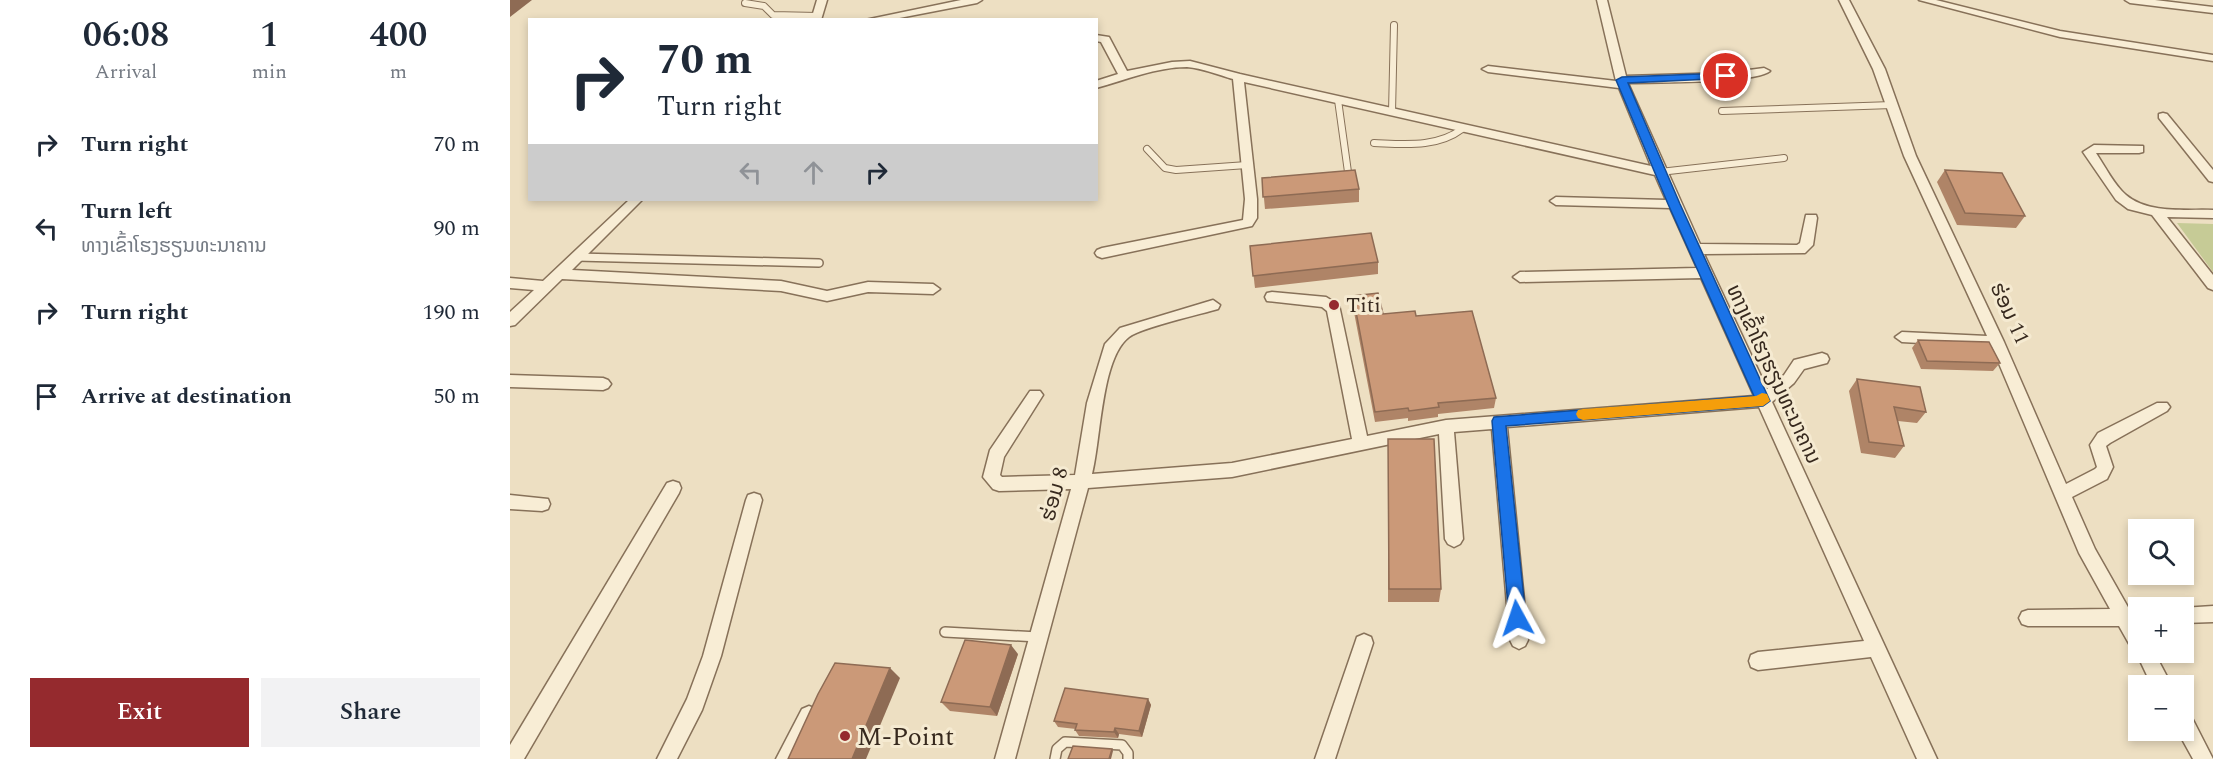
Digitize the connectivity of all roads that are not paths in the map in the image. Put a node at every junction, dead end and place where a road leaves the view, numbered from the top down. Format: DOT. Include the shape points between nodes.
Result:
graph roads {
  1 [pos="822,0"];
  2 [pos="977,0"];
  3 [pos="1602,0"];
  4 [pos="1844,0"];
  5 [pos="1924,0"];
  6 [pos="2130,0"];
  7 [pos="745,3"];
  8 [pos="2177,3"];
  9 [pos="2213,10"];
  10 [pos="817,18"];
  11 [pos="881,18"];
  12 [pos="1394,25"];
  13 [pos="1098,38"];
  14 [pos="2213,58"];
  15 [pos="1488,69"];
  16 [pos="1764,70"];
  17 [pos="1124,75"];
  18 [pos="1238,78"];
  19 [pos="1622,83"];
  20 [pos="1098,84"];
  21 [pos="1338,100"];
  22 [pos="1892,105"];
  23 [pos="1722,111"];
  24 [pos="1392,112"];
  25 [pos="2163,116"];
  26 [pos="1462,129"];
  27 [pos="1374,143"];
  28 [pos="1147,149"];
  29 [pos="2139,149"];
  30 [pos="1784,158"];
  31 [pos="1247,165"];
  32 [pos="1348,172"];
  33 [pos="1660,172"];
  34 [pos="2213,178"];
  35 [pos="635,201"];
  36 [pos="1556,201"];
  37 [pos="1674,204"];
  38 [pos="2156,212"];
  39 [pos="2213,214"];
  40 [pos="1811,218"];
  41 [pos="1694,249"];
  42 [pos="1102,253"];
  43 [pos="577,257"];
  44 [pos="819,263"];
  45 [pos="1705,273"];
  46 [pos="560,274"];
  47 [pos="1520,277"];
  48 [pos="510,283"];
  49 [pos="2213,285"];
  50 [pos="547,286"];
  51 [pos="933,289"];
  52 [pos="1272,297"];
  53 [pos="1213,305"];
  54 [pos="510,321"];
  55 [pos="1902,336"];
  56 [pos="1997,342"];
  57 [pos="1822,359"];
  58 [pos="510,381"];
  59 [pos="603,384"];
  60 [pos="1035,395"];
  61 [pos="1763,401"];
  62 [pos="2162,407"];
  63 [pos="1499,421"];
  64 [pos="1446,426"];
  65 [pos="1361,443"];
  66 [pos="1081,482"];
  67 [pos="673,488"];
  68 [pos="2063,494"];
  69 [pos="754,500"];
  70 [pos="510,502"];
  71 [pos="542,504"];
  72 [pos="1454,539"];
  73 [pos="2128,611"];
  74 [pos="2213,614"];
  75 [pos="2194,615"];
  76 [pos="2128,617"];
  77 [pos="2028,618"];
  78 [pos="945,632"];
  79 [pos="1040,637"];
  80 [pos="1520,640"];
  81 [pos="1364,643"];
  82 [pos="1876,648"];
  83 [pos="1758,661"];
  84 [pos="819,699"];
  85 [pos="2194,741"];
  86 [pos="513,759"];
  87 [pos="667,759"];
  88 [pos="786,759"];
  89 [pos="1005,759"];
  90 [pos="1055,759"];
  91 [pos="1128,759"];
  92 [pos="1325,759"];
  93 [pos="1927,759"];
  94 [pos="2204,759"];
  1 -- 10 [label="street"];
  2 -- 11 [label="street"];
  3 -- 19 [label="street, ທາງເຂົ້າໂຮງຮຽນທະນາຄານ"];
  4 -- 22 [label="street, ຮ່ອມ 11" via="1879,69"];
  5 -- 14 [label="street" via="2060,34"];
  6 -- 8 [label="street"];
  7 -- 10 [label="lane" via="764,6 774,15"];
  8 -- 9 [label="street"];
  12 -- 24 [label="lane"];
  13 -- 17 [label="street" via="1105,39"];
  15 -- 19 [label="street"];
  16 -- 19 [label="street"];
  17 -- 18 [label="street" via="1153,67 1190,64"];
  17 -- 20 [label="street"];
  18 -- 21 [label="street"];
  18 -- 31 [label="street"];
  19 -- 33 [label="street, ທາງເຂົ້າໂຮງຮຽນທະນາຄານ"];
  21 -- 24 [label="street"];
  21 -- 32 [label="lane"];
  22 -- 23 [label="lane"];
  22 -- 56 [label="street, ຮ່ອມ 11" via="1910,156"];
  24 -- 26 [label="street"];
  25 -- 34 [label="street"];
  26 -- 27 [label="lane" via="1454,137 1437,141"];
  26 -- 33 [label="street"];
  28 -- 31 [label="lane" via="1165,168 1176,170"];
  29 -- 38 [label="street" via="2089,152 2120,197 2133,206"];
  30 -- 33 [label="lane"];
  31 -- 42 [label="street" via="1251,218 1247,223"];
  33 -- 37 [label="street, ທາງເຂົ້າໂຮງຮຽນທະນາຄານ"];
  35 -- 43 [label="street"];
  36 -- 37 [label="street"];
  37 -- 41 [label="street, ທາງເຂົ້າໂຮງຮຽນທະນາຄານ"];
  38 -- 39 [label="street"];
  38 -- 49 [label="street"];
  40 -- 41 [label="street" via="1806,245 1800,250"];
  41 -- 45 [label="street, ທາງເຂົ້າໂຮງຮຽນທະນາຄານ"];
  43 -- 44 [label="lane"];
  43 -- 46 [label="street"];
  45 -- 47 [label="street"];
  45 -- 61 [label="street, ທາງເຂົ້າໂຮງຮຽນທະນາຄານ"];
  46 -- 50 [label="street"];
  46 -- 51 [label="street" via="781,286 827,296 868,286"];
  48 -- 50 [label="street"];
  50 -- 54 [label="street"];
  52 -- 65 [label="street" via="1326,303 1334,309"];
  53 -- 66 [label="street, ຮ່ອມ 8" via="1125,332 1110,348 1101,375"];
  55 -- 56 [label="street"];
  56 -- 68 [label="street, ຮ່ອມ 11"];
  57 -- 61 [label="street" via="1799,364 1789,379"];
  58 -- 59 [label="street"];
  60 -- 66 [label="street" via="996,455 991,477 999,484"];
  61 -- 63 [label="street"];
  61 -- 82 [label="street, ທາງເຂົ້າໂຮງຮຽນທະນາຄານ"];
  62 -- 68 [label="street" via="2104,438 2098,445 2105,467 2102,474"];
  63 -- 64 [label="street"];
  63 -- 80 [label="street"];
  64 -- 65 [label="street"];
  64 -- 72 [label="street"];
  65 -- 66 [label="street" via="1232,470"];
  66 -- 79 [label="street, ຮ່ອມ 8"];
  67 -- 86 [label="street"];
  68 -- 73 [label="street, ຮ່ອມ 11" via="2088,553"];
  69 -- 87 [label="street" via="712,656 695,703"];
  70 -- 71 [label="street"];
  74 -- 75 [label="street"];
  76 -- 77 [label="street"];
  78 -- 79 [label="lane"];
  79 -- 89 [label="street, ຮ່ອມ 8"];
  81 -- 92 [label="street"];
  82 -- 83 [label="street"];
  82 -- 93 [label="street, ທາງເຂົ້າໂຮງຮຽນທະນາຄານ"];
  84 -- 88 [label="street"];
  85 -- 94 [label="street"];
  90 -- 91 [label="lane" via="1057,749 1065,742 1122,745"];
}
